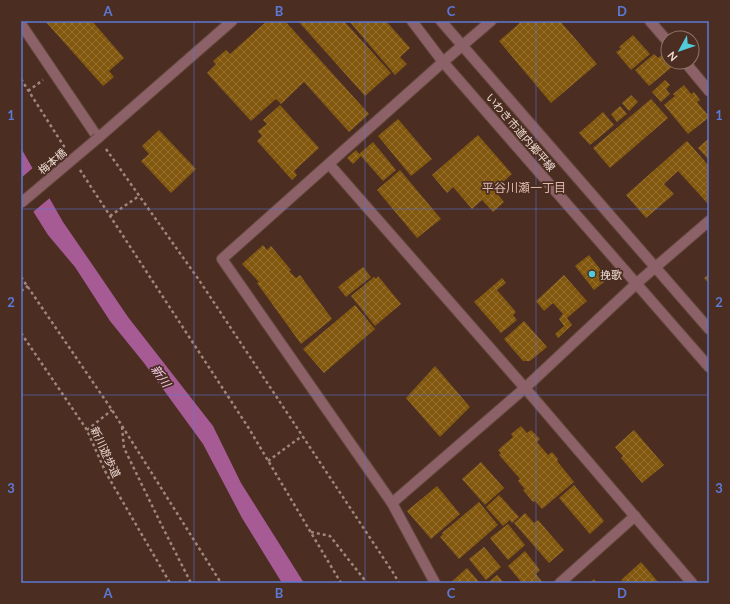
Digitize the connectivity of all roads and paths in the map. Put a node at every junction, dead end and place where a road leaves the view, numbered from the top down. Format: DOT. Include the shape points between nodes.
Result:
graph roads {
  1 [pos="232,21"];
  2 [pos="412,21"];
  3 [pos="441,21"];
  4 [pos="491,21"];
  5 [pos="650,21"];
  6 [pos="21,24"];
  7 [pos="660,33"];
  8 [pos="462,45"];
  9 [pos="443,62"];
  10 [pos="692,70"];
  11 [pos="21,79"];
  12 [pos="45,79"];
  13 [pos="28,91"];
  14 [pos="709,91"];
  15 [pos="98,138"];
  16 [pos="67,150"];
  17 [pos="330,164"];
  18 [pos="80,170"];
  19 [pos="139,196"];
  20 [pos="21,203"];
  21 [pos="110,216"];
  22 [pos="709,221"];
  23 [pos="656,267"];
  24 [pos="21,277"];
  25 [pos="637,283"];
  26 [pos="28,286"];
  27 [pos="21,291"];
  28 [pos="709,329"];
  29 [pos="21,333"];
  30 [pos="709,367"];
  31 [pos="525,388"];
  32 [pos="112,410"];
  33 [pos="122,425"];
  34 [pos="87,430"];
  35 [pos="302,436"];
  36 [pos="268,461"];
  37 [pos="392,502"];
  38 [pos="635,516"];
  39 [pos="310,532"];
  40 [pos="170,583"];
  41 [pos="191,583"];
  42 [pos="220,583"];
  43 [pos="341,583"];
  44 [pos="367,583"];
  45 [pos="399,583"];
  46 [pos="435,583"];
  47 [pos="560,583"];
  48 [pos="692,583"];
  1 -- 15 [label="street, 梅本橋"];
  2 -- 9 [label="street, いわき市道内郷平線"];
  3 -- 8 [label="street, いわき市道内郷平線"];
  4 -- 8 [label="street"];
  5 -- 7 [label="street"];
  6 -- 15 [label="street"];
  8 -- 9 [label="street"];
  8 -- 23 [label="street, いわき市道内郷平線"];
  9 -- 17 [label="street"];
  9 -- 25 [label="street, いわき市道内郷平線"];
  10 -- 14 [label="street"];
  11 -- 13 [label="path"];
  12 -- 13 [label="path"];
  13 -- 16 [label="path"];
  15 -- 19 [label="path"];
  15 -- 20 [label="street, 梅本橋, bridge"];
  17 -- 31 [label="street"];
  17 -- 37 [label="street" via="222,259"];
  18 -- 21 [label="path"];
  19 -- 21 [label="path"];
  19 -- 35 [label="path" via="199,280"];
  21 -- 36 [label="path"];
  22 -- 23 [label="street"];
  23 -- 25 [label="street"];
  23 -- 28 [label="street, いわき市道内郷平線"];
  24 -- 26 [label="path"];
  25 -- 30 [label="street, いわき市道内郷平線"];
  25 -- 31 [label="street"];
  26 -- 27 [label="path"];
  26 -- 32 [label="path"];
  29 -- 34 [label="path, 新川遊歩道"];
  31 -- 37 [label="street"];
  31 -- 38 [label="street"];
  32 -- 33 [label="path"];
  32 -- 34 [label="path"];
  33 -- 41 [label="path" via="124,448"];
  33 -- 42 [label="path"];
  34 -- 40 [label="path, 新川遊歩道" via="106,473"];
  35 -- 36 [label="path"];
  35 -- 45 [label="path"];
  36 -- 39 [label="path"];
  37 -- 46 [label="street"];
  38 -- 47 [label="street"];
  38 -- 48 [label="street"];
  39 -- 43 [label="path"];
  39 -- 44 [label="path" via="330,536"];
}
